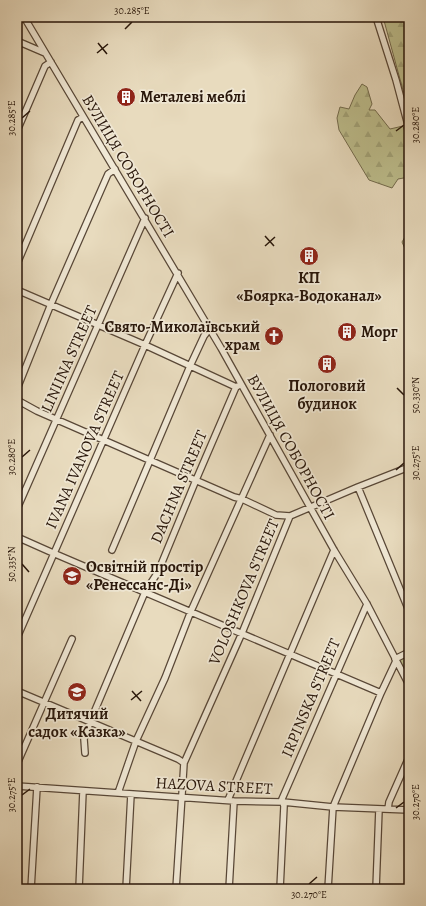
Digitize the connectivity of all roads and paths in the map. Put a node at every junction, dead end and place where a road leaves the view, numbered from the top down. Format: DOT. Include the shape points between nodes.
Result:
graph roads {
  1 [pos="24,17"];
  2 [pos="376,17"];
  3 [pos="17,41"];
  4 [pos="46,54"];
  5 [pos="51,62"];
  6 [pos="83,117"];
  7 [pos="409,129"];
  8 [pos="17,131"];
  9 [pos="115,169"];
  10 [pos="145,218"];
  11 [pos="17,264"];
  12 [pos="178,273"];
  13 [pos="17,290"];
  14 [pos="51,304"];
  15 [pos="98,325"];
  16 [pos="210,328"];
  17 [pos="145,345"];
  18 [pos="190,366"];
  19 [pos="242,384"];
  20 [pos="236,387"];
  21 [pos="17,389"];
  22 [pos="17,400"];
  23 [pos="57,419"];
  24 [pos="270,435"];
  25 [pos="104,440"];
  26 [pos="151,460"];
  27 [pos="409,468"];
  28 [pos="196,480"];
  29 [pos="358,486"];
  30 [pos="242,499"];
  31 [pos="310,507"];
  32 [pos="17,509"];
  33 [pos="290,516"];
  34 [pos="17,537"];
  35 [pos="112,550"];
  36 [pos="334,550"];
  37 [pos="53,553"];
  38 [pos="145,592"];
  39 [pos="366,604"];
  40 [pos="191,611"];
  41 [pos="409,611"];
  42 [pos="242,633"];
  43 [pos="17,638"];
  44 [pos="72,639"];
  45 [pos="409,652"];
  46 [pos="289,653"];
  47 [pos="396,660"];
  48 [pos="336,673"];
  49 [pos="409,685"];
  50 [pos="17,691"];
  51 [pos="381,693"];
  52 [pos="44,703"];
  53 [pos="90,722"];
  54 [pos="136,741"];
  55 [pos="85,752"];
  56 [pos="409,757"];
  57 [pos="184,763"];
  58 [pos="17,764"];
  59 [pos="17,786"];
  60 [pos="37,788"];
  61 [pos="83,790"];
  62 [pos="118,793"];
  63 [pos="131,794"];
  64 [pos="181,797"];
  65 [pos="228,800"];
  66 [pos="234,801"];
  67 [pos="283,802"];
  68 [pos="333,807"];
  69 [pos="379,809"];
  70 [pos="388,809"];
  71 [pos="409,810"];
  72 [pos="31,889"];
  73 [pos="79,889"];
  74 [pos="126,889"];
  75 [pos="176,889"];
  76 [pos="230,889"];
  77 [pos="280,889"];
  78 [pos="328,889"];
  79 [pos="376,889"];
  1 -- 4 [label="street, ВУЛИЦЯ СОБОРНОСТІ"];
  2 -- 7 [label="street"];
  3 -- 4 [label="street"];
  4 -- 5 [label="street, ВУЛИЦЯ СОБОРНОСТІ"];
  5 -- 6 [label="street, ВУЛИЦЯ СОБОРНОСТІ"];
  5 -- 8 [label="street" via="45,66"];
  6 -- 9 [label="street, ВУЛИЦЯ СОБОРНОСТІ"];
  6 -- 11 [label="street" via="78,120"];
  9 -- 10 [label="street, ВУЛИЦЯ СОБОРНОСТІ"];
  9 -- 14 [label="street" via="108,174"];
  10 -- 12 [label="street, ВУЛИЦЯ СОБОРНОСТІ"];
  10 -- 15 [label="street, LINIINA STREET"];
  12 -- 16 [label="street, ВУЛИЦЯ СОБОРНОСТІ"];
  12 -- 17 [label="street, IVANA IVANOVA STREET"];
  13 -- 14 [label="street"];
  14 -- 15 [label="street"];
  14 -- 21 [label="street"];
  15 -- 17 [label="street"];
  15 -- 23 [label="street, LINIINA STREET"];
  16 -- 18 [label="street"];
  16 -- 19 [label="street, ВУЛИЦЯ СОБОРНОСТІ"];
  17 -- 18 [label="street"];
  17 -- 25 [label="street, IVANA IVANOVA STREET"];
  18 -- 20 [label="street"];
  18 -- 26 [label="street"];
  19 -- 20 [label="street"];
  19 -- 24 [label="street, ВУЛИЦЯ СОБОРНОСТІ"];
  20 -- 28 [label="street, DACHNA STREET"];
  22 -- 23 [label="street"];
  23 -- 25 [label="street"];
  23 -- 32 [label="street, LINIINA STREET"];
  24 -- 30 [label="street"];
  24 -- 31 [label="street, ВУЛИЦЯ СОБОРНОСТІ"];
  25 -- 26 [label="street"];
  25 -- 37 [label="street, IVANA IVANOVA STREET"];
  26 -- 28 [label="street"];
  26 -- 35 [label="street"];
  27 -- 29 [label="street, VOLOSHKOVA STREET"];
  28 -- 30 [label="street"];
  28 -- 38 [label="street, DACHNA STREET" via="158,572"];
  29 -- 31 [label="street, VOLOSHKOVA STREET"];
  29 -- 41 [label="street"];
  30 -- 33 [label="street" via="276,515"];
  30 -- 40 [label="street"];
  31 -- 33 [label="street, VOLOSHKOVA STREET"];
  31 -- 36 [label="street, ВУЛИЦЯ СОБОРНОСТІ"];
  33 -- 42 [label="street, VOLOSHKOVA STREET"];
  34 -- 37 [label="street"];
  36 -- 39 [label="street, ВУЛИЦЯ СОБОРНОСТІ"];
  36 -- 46 [label="street"];
  37 -- 38 [label="street"];
  37 -- 43 [label="street, IVANA IVANOVA STREET"];
  38 -- 40 [label="street"];
  38 -- 53 [label="street, DACHNA STREET"];
  39 -- 47 [label="street, ВУЛИЦЯ СОБОРНОСТІ"];
  39 -- 48 [label="street, IRPINSKA STREET"];
  40 -- 42 [label="street"];
  40 -- 54 [label="street" via="165,678"];
  42 -- 46 [label="street"];
  42 -- 57 [label="street, VOLOSHKOVA STREET"];
  44 -- 52 [label="street"];
  45 -- 47 [label="street"];
  46 -- 48 [label="street"];
  46 -- 65 [label="street"];
  47 -- 49 [label="street, ВУЛИЦЯ СОБОРНОСТІ"];
  47 -- 51 [label="street"];
  48 -- 51 [label="street"];
  48 -- 67 [label="street, IRPINSKA STREET" via="282,799"];
  50 -- 52 [label="street"];
  51 -- 68 [label="street"];
  52 -- 53 [label="street"];
  52 -- 58 [label="street"];
  53 -- 54 [label="street"];
  53 -- 55 [label="street, DACHNA STREET" via="84,739"];
  54 -- 57 [label="street" via="178,758"];
  54 -- 62 [label="street"];
  56 -- 70 [label="street"];
  57 -- 64 [label="street, VOLOSHKOVA STREET"];
  59 -- 60 [label="street, HAZOVA STREET"];
  60 -- 61 [label="street, HAZOVA STREET"];
  60 -- 72 [label="street"];
  61 -- 62 [label="street, HAZOVA STREET"];
  61 -- 73 [label="street"];
  62 -- 63 [label="street, HAZOVA STREET"];
  63 -- 64 [label="street, HAZOVA STREET"];
  63 -- 74 [label="street"];
  64 -- 65 [label="street, HAZOVA STREET"];
  64 -- 75 [label="street, VOLOSHKOVA STREET"];
  65 -- 66 [label="street, HAZOVA STREET"];
  66 -- 67 [label="street, HAZOVA STREET"];
  66 -- 76 [label="street"];
  67 -- 68 [label="street, HAZOVA STREET"];
  67 -- 77 [label="street, IRPINSKA STREET"];
  68 -- 69 [label="street, HAZOVA STREET"];
  68 -- 78 [label="street"];
  69 -- 70 [label="street, HAZOVA STREET"];
  69 -- 79 [label="street"];
  70 -- 71 [label="street, HAZOVA STREET"];
}
